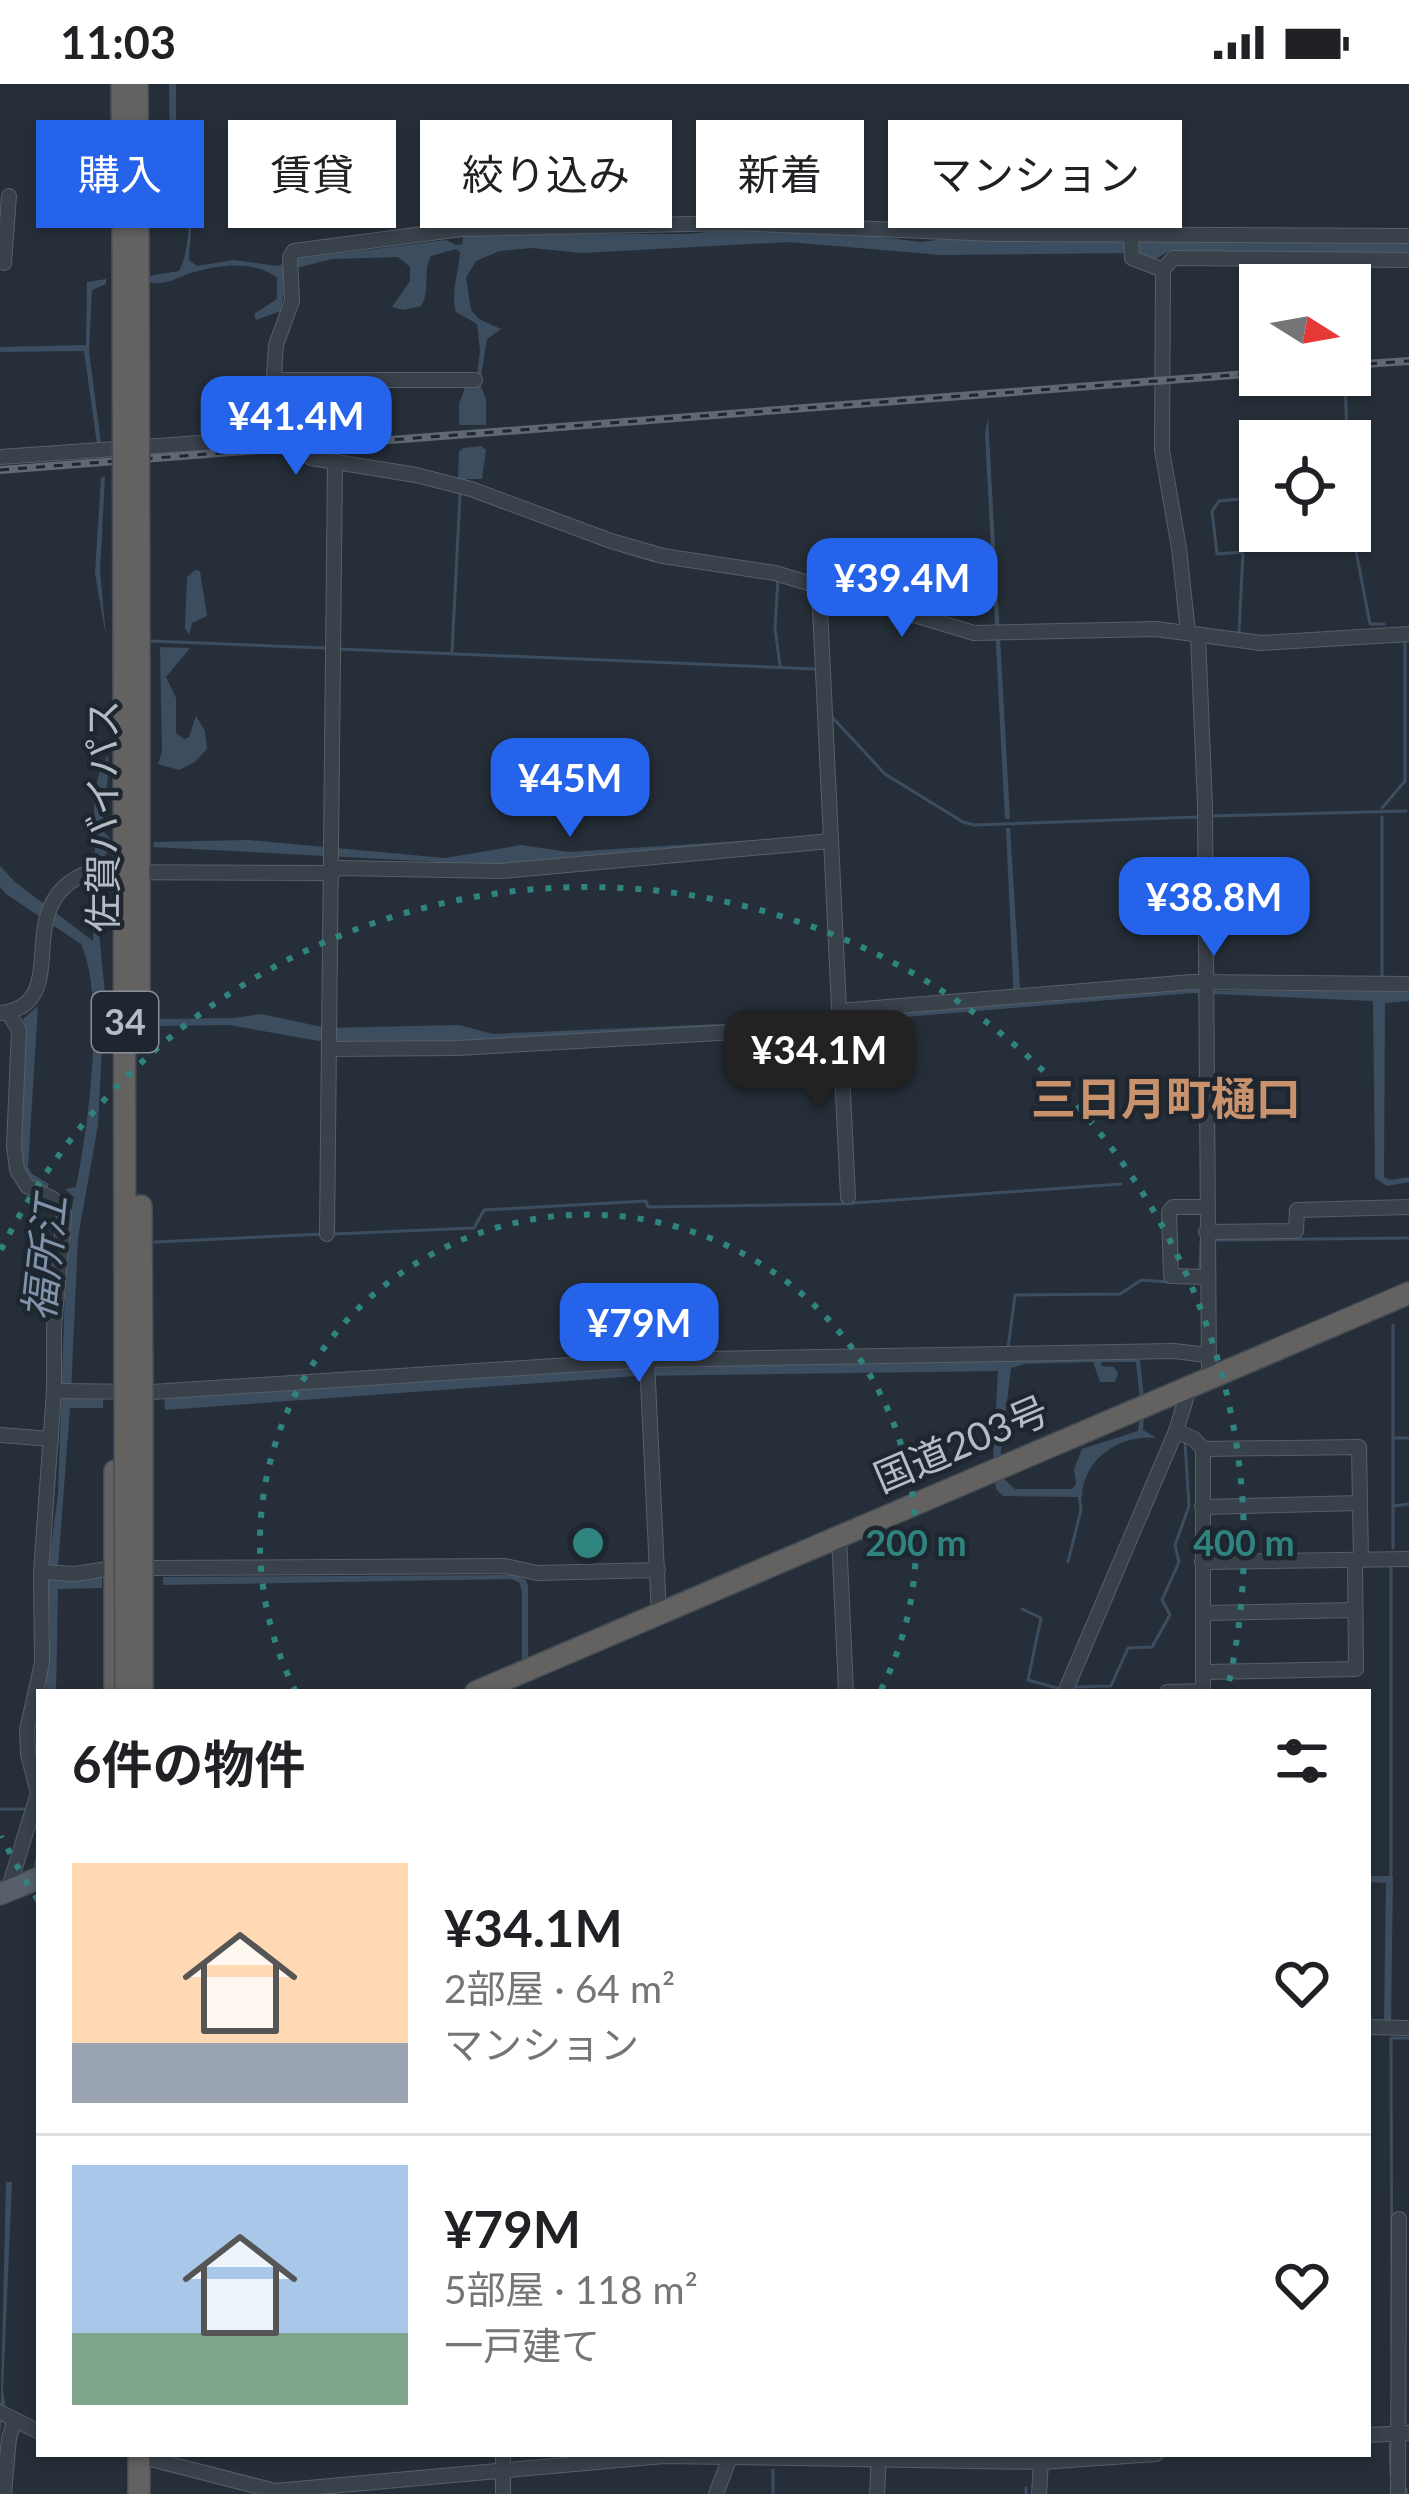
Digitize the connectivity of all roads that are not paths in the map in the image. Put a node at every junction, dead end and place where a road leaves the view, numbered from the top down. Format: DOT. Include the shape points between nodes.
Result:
graph roads {
  1 [pos="122,84"];
  2 [pos="137,84"];
  3 [pos="9,196"];
  4 [pos="1132,235"];
  5 [pos="1287,236"];
  6 [pos="1409,236"];
  7 [pos="130,238"];
  8 [pos="1287,259"];
  9 [pos="1409,260"];
  10 [pos="0,262"];
  11 [pos="1163,270"];
  12 [pos="274,380"];
  13 [pos="475,380"];
  14 [pos="270,437"];
  15 [pos="0,457"];
  16 [pos="335,463"];
  17 [pos="819,588"];
  18 [pos="1193,634"];
  19 [pos="1409,634"];
  20 [pos="831,842"];
  21 [pos="332,859"];
  22 [pos="131,872"];
  23 [pos="1206,982"];
  24 [pos="1409,984"];
  25 [pos="4,1013"];
  26 [pos="840,1018"];
  27 [pos="329,1046"];
  28 [pos="848,1197"];
  29 [pos="1409,1207"];
  30 [pos="1206,1208"];
  31 [pos="1206,1232"];
  32 [pos="327,1234"];
  33 [pos="1201,1277"];
  34 [pos="1409,1293"];
  35 [pos="647,1360"];
  36 [pos="1202,1372"];
  37 [pos="134,1386"];
  38 [pos="54,1391"];
  39 [pos="1176,1431"];
  40 [pos="0,1436"];
  41 [pos="51,1439"];
  42 [pos="1203,1449"];
  43 [pos="1360,1503"];
  44 [pos="1202,1507"];
  45 [pos="839,1536"];
  46 [pos="1409,1559"];
  47 [pos="1358,1560"];
  48 [pos="1202,1562"];
  49 [pos="114,1568"];
  50 [pos="152,1568"];
  51 [pos="658,1570"];
  52 [pos="41,1572"];
  53 [pos="1355,1610"];
  54 [pos="1203,1613"];
  55 [pos="659,1615"];
  56 [pos="1203,1672"];
  57 [pos="37,1689"];
  58 [pos="116,1689"];
  59 [pos="126,1689"];
  60 [pos="142,1689"];
  61 [pos="152,1689"];
  62 [pos="483,1689"];
  63 [pos="846,1689"];
  64 [pos="1066,1689"];
  65 [pos="1203,1689"];
  66 [pos="36,1695"];
  67 [pos="36,1784"];
  68 [pos="36,1800"];
  69 [pos="36,1879"];
  70 [pos="7,1892"];
  71 [pos="1399,2219"];
  72 [pos="1404,2239"];
  73 [pos="1404,2298"];
  74 [pos="1404,2359"];
  75 [pos="7,2417"];
  76 [pos="36,2431"];
  77 [pos="1402,2433"];
  78 [pos="1371,2435"];
  79 [pos="133,2457"];
  80 [pos="133,2457"];
  81 [pos="141,2457"];
  82 [pos="632,2457"];
  83 [pos="730,2457"];
  84 [pos="879,2457"];
  85 [pos="906,2457"];
  86 [pos="1113,2457"];
  87 [pos="503,2461"];
  88 [pos="1042,2462"];
  89 [pos="276,2492"];
  90 [pos="4,2494"];
  91 [pos="124,2494"];
  92 [pos="139,2494"];
  93 [pos="503,2494"];
  94 [pos="716,2494"];
  95 [pos="877,2494"];
  96 [pos="1039,2494"];
  97 [pos="1398,2494"];
  1 -- 7 [label="highway, 佐賀バイパス / 34"];
  2 -- 7 [label="highway, 佐賀バイパス / 34"];
  3 -- 10 [label="street"];
  4 -- 5 [label="street"];
  4 -- 11 [label="street" via="1132,259"];
  4 -- 12 [label="street" via="733,223 461,229 294,251"];
  5 -- 6 [label="street"];
  5 -- 8 [label="street"];
  7 -- 22 [label="highway, 佐賀バイパス / 34, bridge"];
  8 -- 9 [label="street"];
  8 -- 11 [label="street" via="1173,258"];
  11 -- 18 [label="street" via="1162,450"];
  12 -- 13 [label="street"];
  12 -- 14 [label="street"];
  14 -- 15 [label="street"];
  14 -- 16 [label="street" via="299,436 311,458"];
  16 -- 17 [label="street" via="471,489 611,542"];
  16 -- 21 [label="street"];
  17 -- 18 [label="street" via="952,629"];
  17 -- 20 [label="street"];
  18 -- 19 [label="street" via="1261,643"];
  18 -- 23 [label="street"];
  20 -- 21 [label="street" via="501,871 338,868"];
  20 -- 26 [label="street"];
  21 -- 22 [label="street"];
  21 -- 27 [label="street"];
  22 -- 25 [label="street" via="66,880 44,922 40,982 26,1003"];
  22 -- 37 [label="highway, 佐賀バイパス / 34" via="126,1222"];
  22 -- 37 [label="highway, 佐賀バイパス / 34" via="142,1320"];
  23 -- 24 [label="street"];
  23 -- 26 [label="street"];
  23 -- 30 [label="street"];
  25 -- 38 [label="street" via="19,1030 17,1170 64,1214"];
  26 -- 27 [label="street" via="458,1048"];
  26 -- 28 [label="street"];
  27 -- 32 [label="street"];
  29 -- 31 [label="street" via="1297,1210 1296,1231"];
  30 -- 31 [label="street"];
  30 -- 33 [label="street" via="1169,1212 1171,1276"];
  31 -- 33 [label="street"];
  33 -- 36 [label="street"];
  34 -- 36 [label="highway, 国道203号"];
  35 -- 36 [label="street" via="1174,1351"];
  35 -- 37 [label="street"];
  35 -- 51 [label="street"];
  36 -- 39 [label="street"];
  36 -- 45 [label="highway, 国道203号"];
  37 -- 38 [label="street"];
  37 -- 49 [label="highway"];
  37 -- 50 [label="highway"];
  37 -- 59 [label="highway, 佐賀バイパス / 34, bridge"];
  37 -- 60 [label="highway, 佐賀バイパス / 34, bridge"];
  38 -- 41 [label="street"];
  39 -- 42 [label="street"];
  39 -- 64 [label="street"];
  40 -- 41 [label="street"];
  41 -- 52 [label="street"];
  42 -- 43 [label="street" via="1360,1447"];
  42 -- 44 [label="street"];
  43 -- 44 [label="street"];
  43 -- 47 [label="street"];
  44 -- 48 [label="street"];
  45 -- 55 [label="highway, 国道203号"];
  45 -- 63 [label="street"];
  46 -- 47 [label="street"];
  47 -- 48 [label="street"];
  47 -- 53 [label="street"];
  48 -- 54 [label="street"];
  49 -- 52 [label="street"];
  49 -- 58 [label="highway"];
  50 -- 51 [label="street"];
  50 -- 61 [label="highway"];
  51 -- 55 [label="street"];
  52 -- 57 [label="street"];
  53 -- 54 [label="street"];
  53 -- 56 [label="street" via="1356,1669"];
  54 -- 56 [label="street"];
  55 -- 62 [label="highway, 国道203号"];
  56 -- 65 [label="street"];
  66 -- 67 [label="street" via="27,1744"];
  68 -- 70 [label="street"];
  69 -- 70 [label="main road"];
  71 -- 72 [label="street"];
  72 -- 73 [label="street"];
  73 -- 74 [label="street"];
  74 -- 77 [label="street"];
  75 -- 76 [label="street"];
  75 -- 90 [label="street"];
  77 -- 78 [label="street"];
  77 -- 97 [label="street"];
  79 -- 91 [label="highway"];
  80 -- 92 [label="highway"];
  81 -- 89 [label="street"];
  82 -- 87 [label="street"];
  83 -- 94 [label="street"];
  84 -- 95 [label="street"];
  85 -- 88 [label="street"];
  86 -- 88 [label="street"];
  87 -- 89 [label="street"];
  87 -- 93 [label="street"];
  88 -- 96 [label="street"];
}
